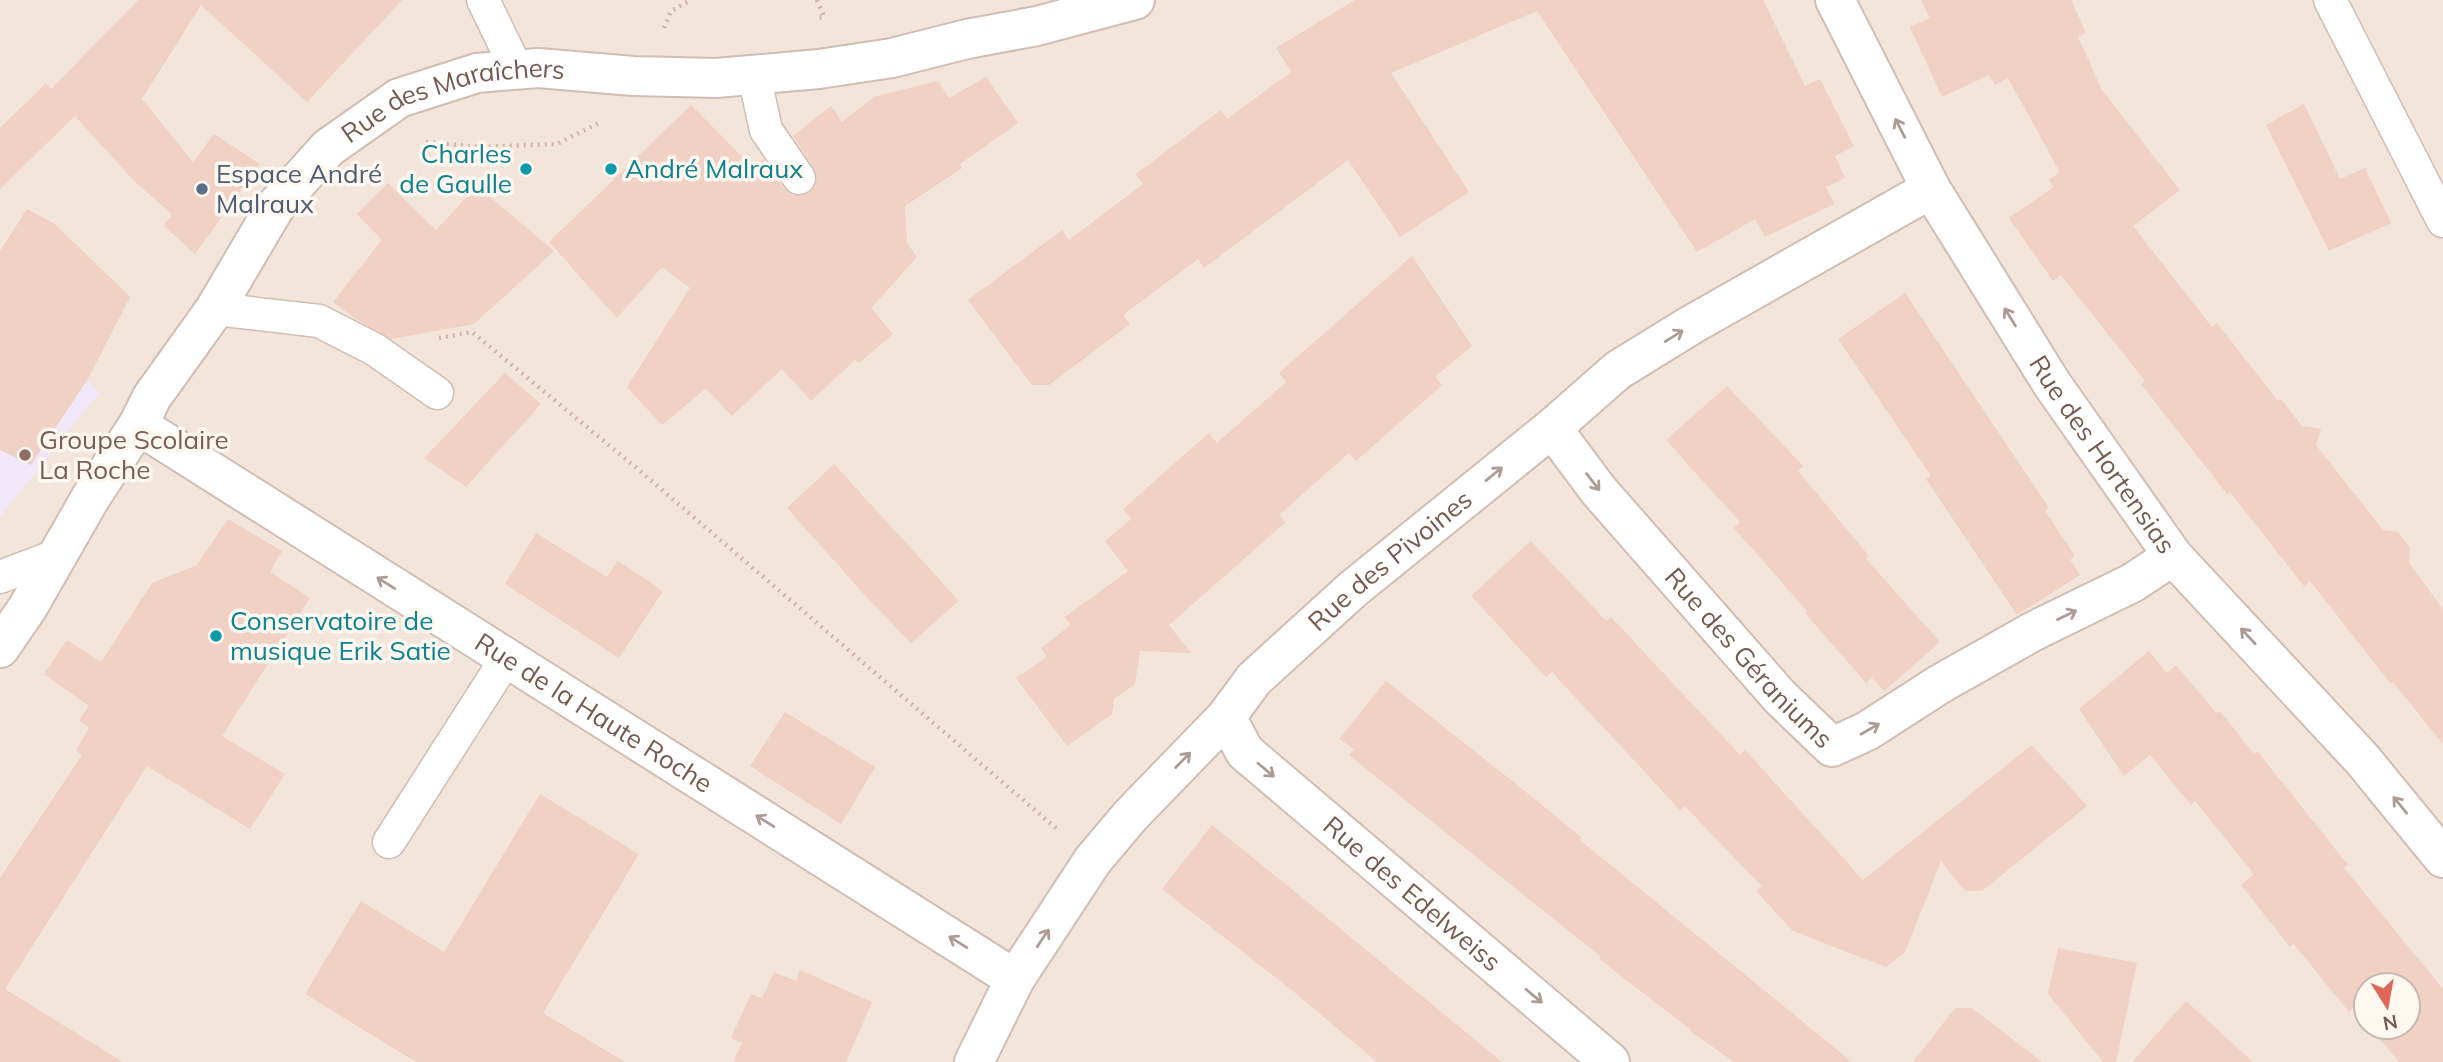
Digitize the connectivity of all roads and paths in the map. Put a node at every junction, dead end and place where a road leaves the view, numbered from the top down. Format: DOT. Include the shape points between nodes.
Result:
graph roads {
  1 [pos="482,0"];
  2 [pos="1135,0"];
  3 [pos="1835,0"];
  4 [pos="2330,0"];
  5 [pos="517,70"];
  6 [pos="754,75"];
  7 [pos="633,76"];
  8 [pos="381,111"];
  9 [pos="799,178"];
  10 [pos="1931,189"];
  11 [pos="2443,221"];
  12 [pos="215,309"];
  13 [pos="374,349"];
  14 [pos="437,393"];
  15 [pos="138,425"];
  16 [pos="1552,428"];
  17 [pos="58,555"];
  18 [pos="2173,556"];
  19 [pos="0,576"];
  20 [pos="0,648"];
  21 [pos="506,659"];
  22 [pos="1226,717"];
  23 [pos="389,842"];
  24 [pos="2443,858"];
  25 [pos="1093,860"];
  26 [pos="1016,979"];
  27 [pos="974,1062"];
  28 [pos="1610,1062"];
  1 -- 5 [label="lane"];
  2 -- 6 [label="street, Rue des Maraîchers" via="892,58"];
  10 -- 3 [label="street, Rue des Hortensias, one-way"];
  4 -- 11 [label="lane"];
  5 -- 7 [label="street, Rue des Maraîchers"];
  5 -- 8 [label="street, Rue des Maraîchers" via="477,73 399,98"];
  6 -- 7 [label="street, Rue des Maraîchers"];
  6 -- 9 [label="lane" via="766,130"];
  7 -- 8 [label="path" via="601,122 558,144 480,147 426,142"];
  8 -- 12 [label="street, Rue des Maraîchers" via="328,148 275,206"];
  16 -- 10 [label="street, Rue des Pivoines, one-way" via="1618,370"];
  18 -- 10 [label="street, Rue des Hortensias, one-way" via="2052,384"];
  12 -- 13 [label="lane" via="319,321"];
  12 -- 15 [label="street, Rue des Maraîchers" via="152,397"];
  13 -- 14 [label="lane"];
  13 -- 25 [label="path" via="472,332"];
  15 -- 17 [label="street, Rue des Maraîchers"];
  21 -- 15 [label="street, Rue de la Haute Roche, one-way"];
  16 -- 18 [label="street, Rue des Géraniums, one-way" via="1600,491 1780,697 1832,747 1867,731 2032,632 2132,583"];
  22 -- 16 [label="street, Rue des Pivoines, one-way" via="1254,679 1353,589"];
  17 -- 19 [label="lane"];
  17 -- 20 [label="street, Rue des Maraîchers"];
  24 -- 18 [label="street, Rue des Hortensias, one-way" via="2362,759"];
  21 -- 23 [label="lane"];
  26 -- 21 [label="street, Rue de la Haute Roche, one-way"];
  25 -- 22 [label="street, Rue des Pivoines, one-way"];
  22 -- 28 [label="street, Rue des Edelweiss, one-way" via="1245,752"];
  26 -- 25 [label="street, Rue des Pivoines, one-way"];
  26 -- 27 [label="street, Rue des Pivoines"];
}
